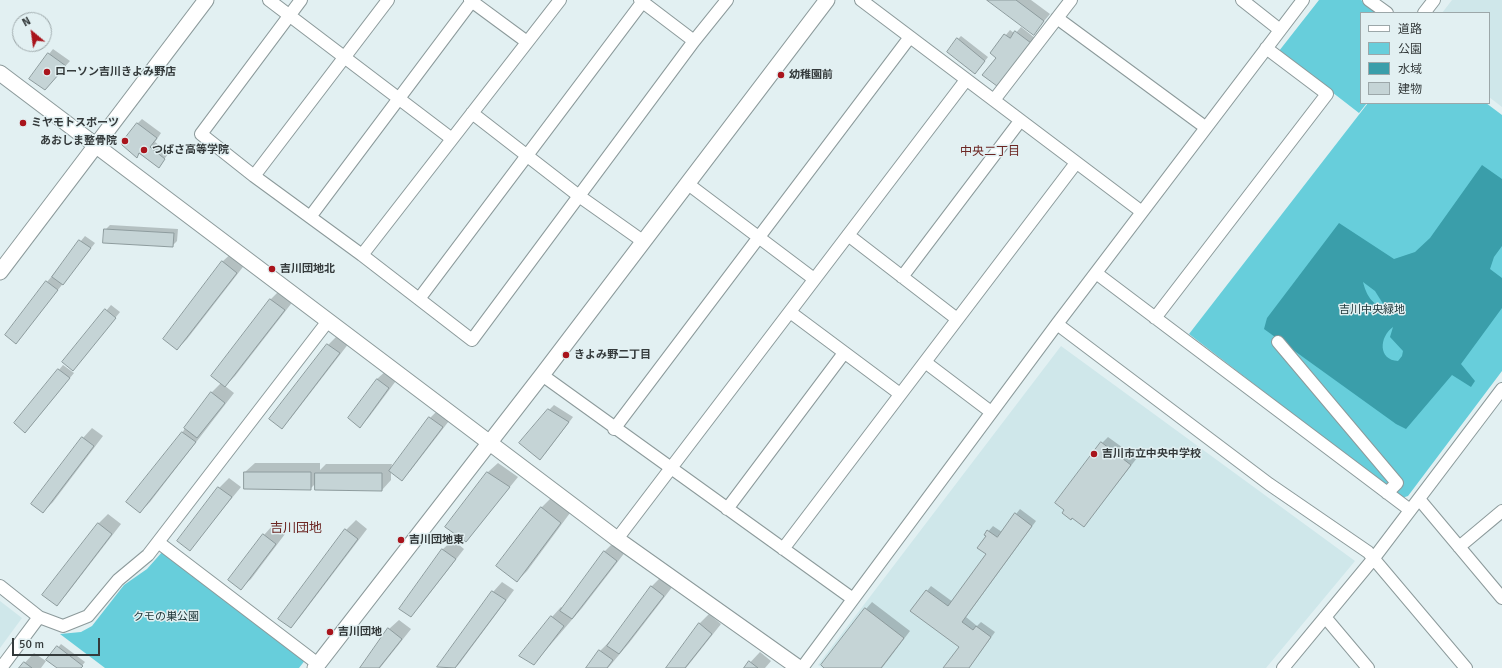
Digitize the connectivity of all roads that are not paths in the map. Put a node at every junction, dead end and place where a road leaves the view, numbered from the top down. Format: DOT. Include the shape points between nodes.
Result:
graph roads {
  1 [pos="206,0"];
  2 [pos="269,0"];
  3 [pos="301,0"];
  4 [pos="388,0"];
  5 [pos="560,0"];
  6 [pos="727,0"];
  7 [pos="827,0"];
  8 [pos="861,0"];
  9 [pos="1071,0"];
  10 [pos="1242,0"];
  11 [pos="1303,0"];
  12 [pos="1369,0"];
  13 [pos="1434,0"];
  14 [pos="471,1"];
  15 [pos="642,1"];
  16 [pos="1386,12"];
  17 [pos="1425,12"];
  18 [pos="289,16"];
  19 [pos="1057,18"];
  20 [pos="1280,30"];
  21 [pos="910,37"];
  22 [pos="694,41"];
  23 [pos="527,42"];
  24 [pos="1266,48"];
  25 [pos="344,58"];
  26 [pos="0,73"];
  27 [pos="966,80"];
  28 [pos="398,99"];
  29 [pos="994,100"];
  30 [pos="472,113"];
  31 [pos="1020,121"];
  32 [pos="1205,127"];
  33 [pos="452,139"];
  34 [pos="96,145"];
  35 [pos="527,156"];
  36 [pos="1076,162"];
  37 [pos="254,176"];
  38 [pos="688,184"];
  39 [pos="579,196"];
  40 [pos="1142,212"];
  41 [pos="310,217"];
  42 [pos="848,235"];
  43 [pos="758,238"];
  44 [pos="644,242"];
  45 [pos="362,255"];
  46 [pos="0,272"];
  47 [pos="1096,273"];
  48 [pos="902,277"];
  49 [pos="814,279"];
  50 [pos="419,299"];
  51 [pos="790,312"];
  52 [pos="1155,318"];
  53 [pos="957,319"];
  54 [pos="328,321"];
  55 [pos="1057,324"];
  56 [pos="1278,342"];
  57 [pos="844,353"];
  58 [pos="925,362"];
  59 [pos="542,376"];
  60 [pos="1502,388"];
  61 [pos="900,394"];
  62 [pos="991,412"];
  63 [pos="614,429"];
  64 [pos="489,444"];
  65 [pos="671,469"];
  66 [pos="1387,493"];
  67 [pos="1419,499"];
  68 [pos="727,509"];
  69 [pos="1410,510"];
  70 [pos="1502,511"];
  71 [pos="617,540"];
  72 [pos="158,542"];
  73 [pos="1459,547"];
  74 [pos="783,548"];
  75 [pos="1374,558"];
  76 [pos="0,586"];
  77 [pos="1501,595"];
  78 [pos="853,599"];
  79 [pos="39,617"];
  80 [pos="1325,617"];
  81 [pos="316,666"];
  82 [pos="1,668"];
  83 [pos="799,668"];
  84 [pos="802,668"];
  85 [pos="1283,668"];
  86 [pos="1368,668"];
  87 [pos="1466,668"];
  1 -- 34 [label="street"];
  2 -- 18 [label="street"];
  3 -- 18 [label="street"];
  4 -- 25 [label="street"];
  5 -- 23 [label="street"];
  6 -- 22 [label="street"];
  7 -- 38 [label="street"];
  8 -- 21 [label="street"];
  9 -- 19 [label="street"];
  10 -- 20 [label="street"];
  11 -- 20 [label="street"];
  12 -- 16 [label="street"];
  13 -- 17 [label="street"];
  14 -- 23 [label="street"];
  14 -- 28 [label="street"];
  15 -- 22 [label="street"];
  15 -- 35 [label="street"];
  18 -- 25 [label="street"];
  18 -- 37 [label="street" via="202,134"];
  19 -- 29 [label="street"];
  19 -- 32 [label="street"];
  20 -- 24 [label="street"];
  21 -- 27 [label="street"];
  21 -- 43 [label="street"];
  22 -- 39 [label="street"];
  23 -- 30 [label="street"];
  24 -- 32 [label="street"];
  24 -- 52 [label="street" via="1327,94"];
  25 -- 28 [label="street"];
  25 -- 37 [label="street"];
  26 -- 34 [label="street"];
  27 -- 29 [label="street"];
  27 -- 42 [label="street"];
  28 -- 33 [label="street"];
  28 -- 41 [label="street"];
  29 -- 31 [label="street"];
  30 -- 33 [label="street"];
  30 -- 35 [label="street"];
  31 -- 36 [label="street"];
  31 -- 48 [label="street"];
  32 -- 40 [label="street"];
  33 -- 45 [label="street"];
  34 -- 46 [label="street"];
  34 -- 54 [label="street"];
  35 -- 39 [label="street"];
  35 -- 50 [label="street"];
  36 -- 40 [label="street"];
  36 -- 53 [label="street"];
  37 -- 41 [label="street"];
  38 -- 43 [label="street"];
  38 -- 44 [label="street"];
  39 -- 44 [label="street"];
  39 -- 50 [label="street" via="472,340"];
  40 -- 47 [label="street"];
  41 -- 45 [label="street"];
  42 -- 48 [label="street"];
  42 -- 49 [label="street"];
  43 -- 49 [label="street"];
  43 -- 63 [label="street"];
  44 -- 59 [label="street"];
  45 -- 50 [label="street"];
  47 -- 52 [label="street"];
  47 -- 55 [label="street"];
  48 -- 53 [label="street"];
  49 -- 51 [label="street"];
  51 -- 57 [label="street"];
  51 -- 65 [label="street"];
  52 -- 66 [label="street"];
  53 -- 58 [label="street"];
  54 -- 64 [label="street"];
  54 -- 72 [label="street"];
  55 -- 62 [label="street"];
  55 -- 75 [label="street" via="1212,443"];
  56 -- 66 [label="street" via="1397,484"];
  57 -- 61 [label="street"];
  57 -- 68 [label="street"];
  58 -- 61 [label="street"];
  58 -- 62 [label="street"];
  59 -- 63 [label="street"];
  59 -- 64 [label="street"];
  60 -- 67 [label="street"];
  61 -- 74 [label="street"];
  62 -- 78 [label="street"];
  63 -- 65 [label="street"];
  64 -- 71 [label="street"];
  64 -- 81 [label="street"];
  65 -- 68 [label="street"];
  65 -- 71 [label="street"];
  66 -- 69 [label="street"];
  67 -- 69 [label="street"];
  67 -- 73 [label="street"];
  68 -- 74 [label="street"];
  69 -- 75 [label="street"];
  70 -- 73 [label="street"];
  71 -- 83 [label="street"];
  72 -- 79 [label="street" via="148,555 118,580 88,616 63,626"];
  72 -- 81 [label="street"];
  73 -- 77 [label="street"];
  74 -- 78 [label="street"];
  75 -- 80 [label="street"];
  75 -- 87 [label="street"];
  76 -- 79 [label="street"];
  78 -- 84 [label="street"];
  79 -- 82 [label="street"];
  80 -- 85 [label="street"];
  80 -- 86 [label="street"];
}
